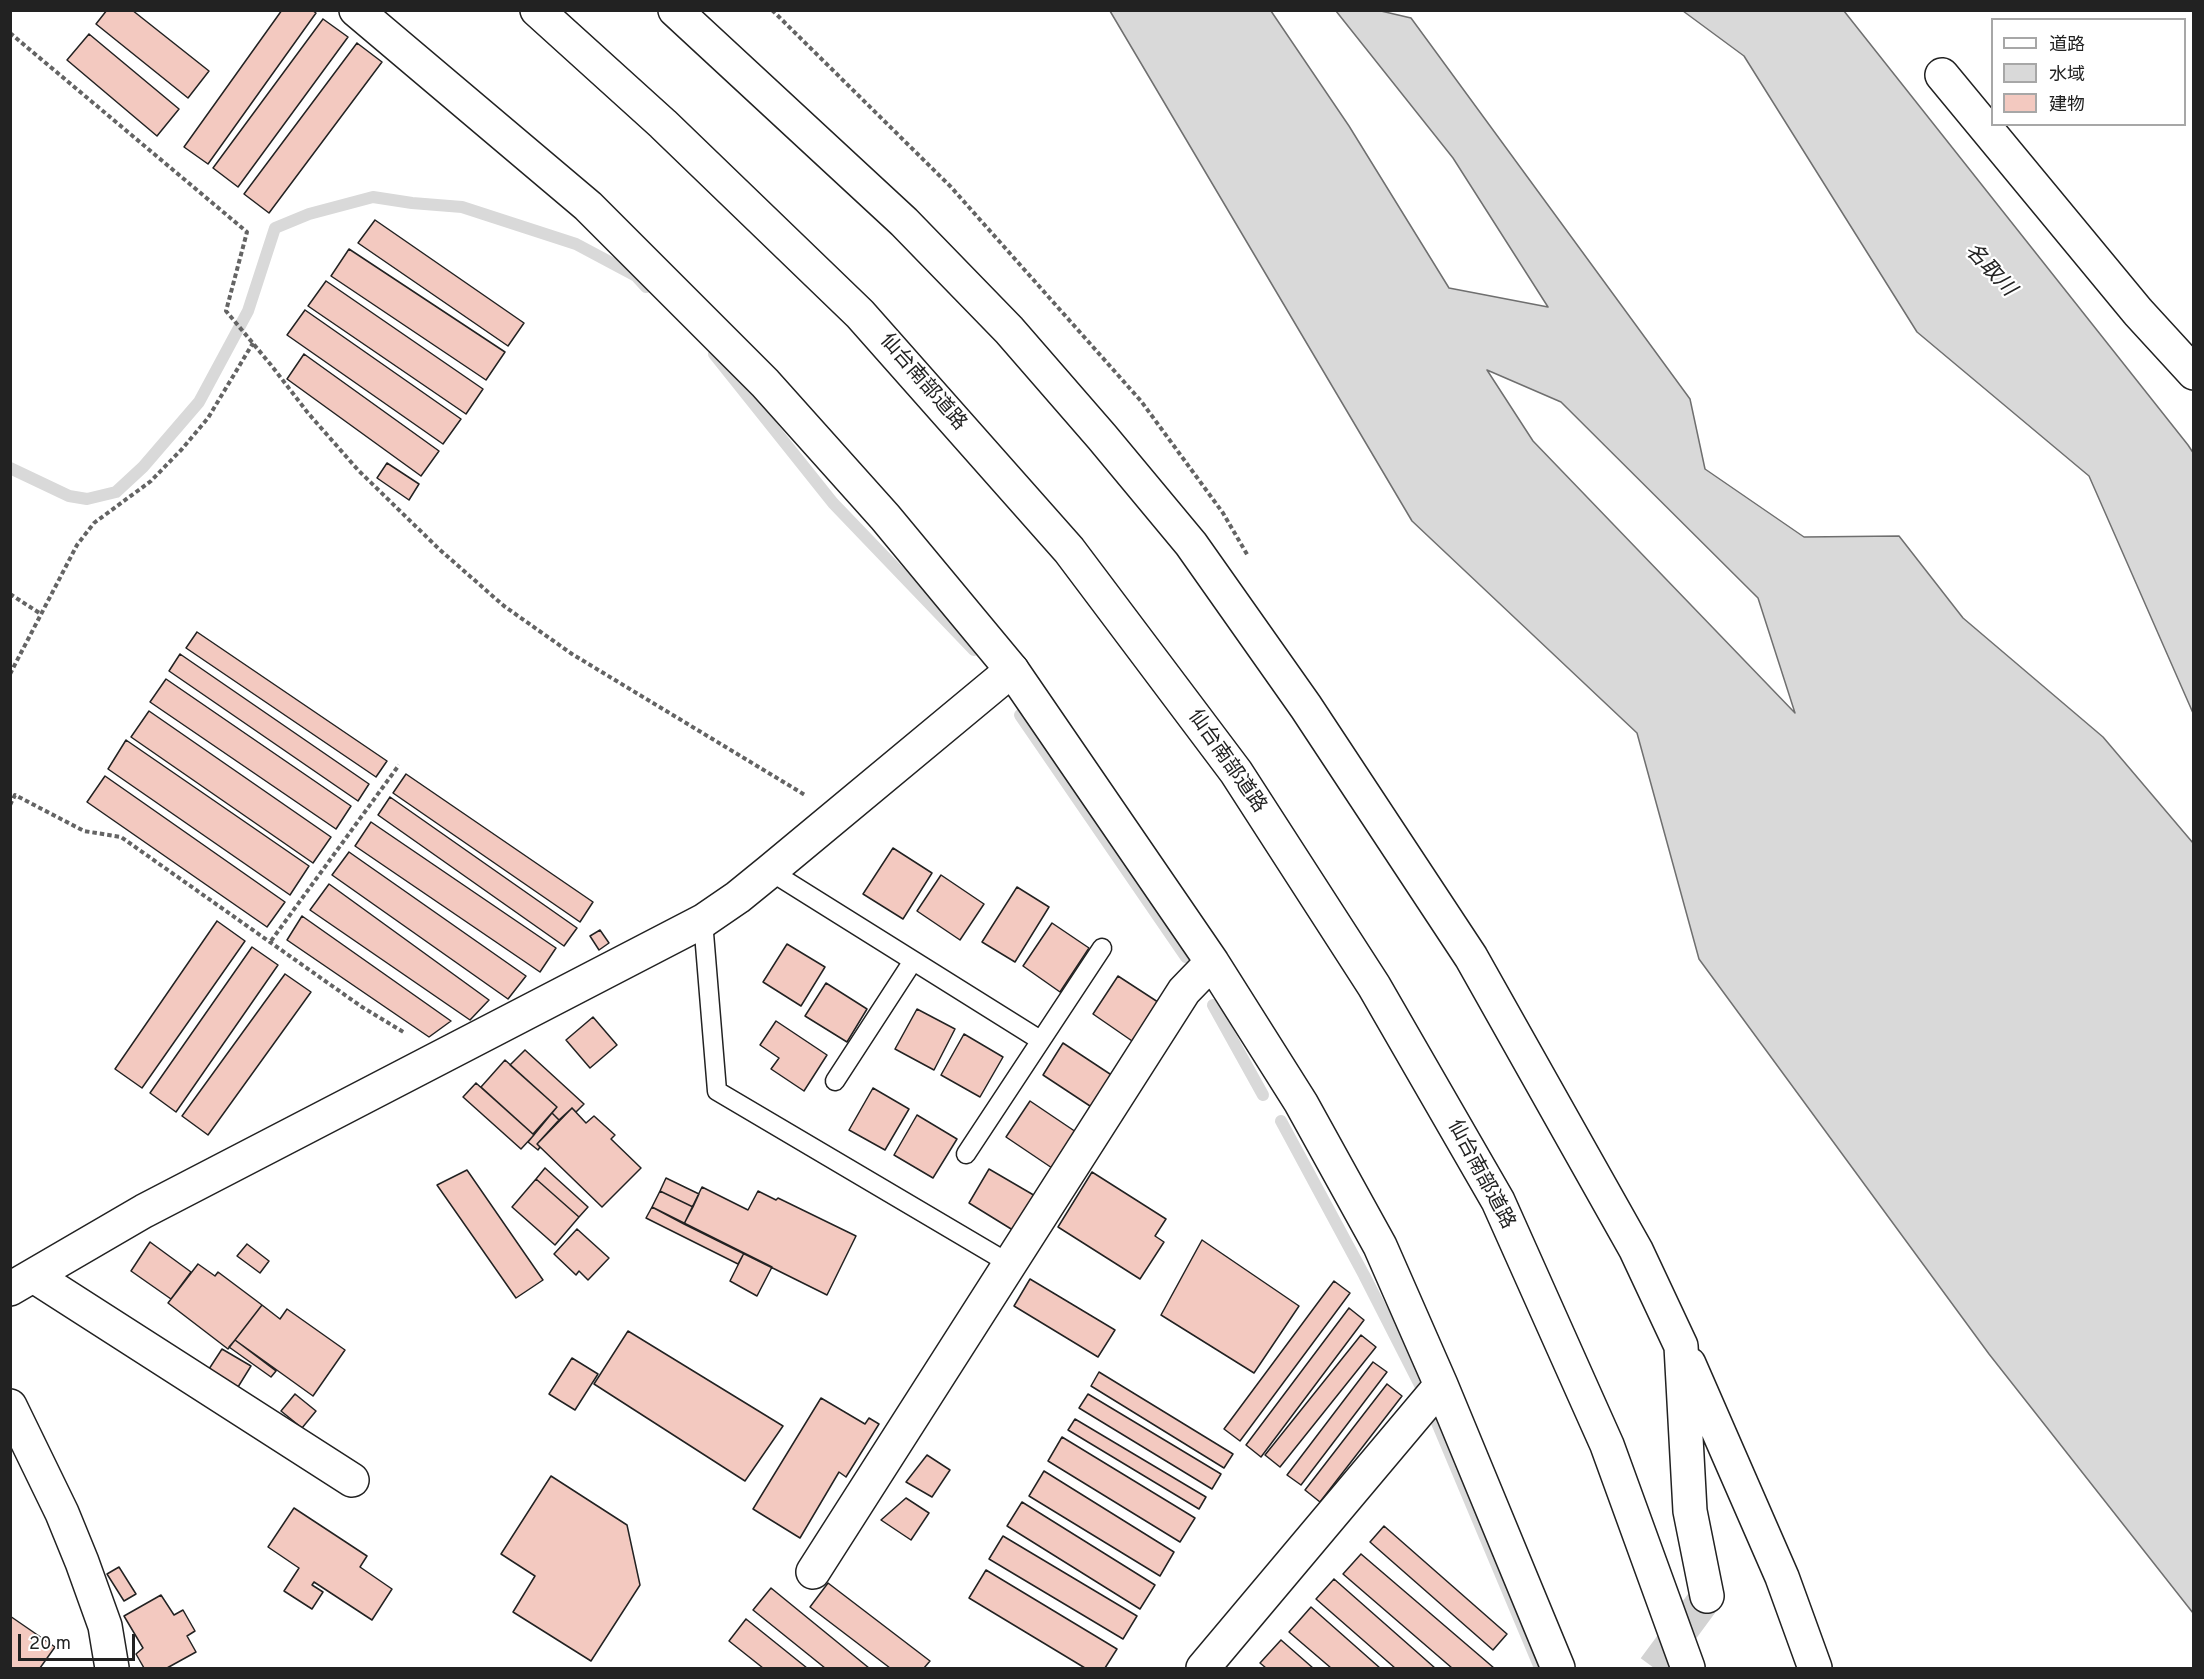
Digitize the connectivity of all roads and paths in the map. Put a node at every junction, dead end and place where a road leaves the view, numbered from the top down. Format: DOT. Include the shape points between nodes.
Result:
graph roads {
  1 [pos="356,10"];
  2 [pos="537,10"];
  3 [pos="675,10"];
  4 [pos="10,33"];
  5 [pos="1942,75"];
  6 [pos="253,343"];
  7 [pos="2193,373"];
  8 [pos="10,594"];
  9 [pos="41,614"];
  10 [pos="1012,670"];
  11 [pos="10,674"];
  12 [pos="399,765"];
  13 [pos="10,805"];
  14 [pos="839,815"];
  15 [pos="771,871"];
  16 [pos="703,921"];
  17 [pos="271,941"];
  18 [pos="1102,948"];
  19 [pos="914,961"];
  20 [pos="1212,962"];
  21 [pos="1040,1040"];
  22 [pos="441,1056"];
  23 [pos="835,1081"];
  24 [pos="966,1154"];
  25 [pos="1010,1264"];
  26 [pos="19,1281"];
  27 [pos="1682,1346"];
  28 [pos="1441,1385"];
  29 [pos="10,1406"];
  30 [pos="352,1480"];
  31 [pos="813,1572"];
  32 [pos="1707,1596"];
  33 [pos="112,1668"];
  34 [pos="1203,1668"];
  35 [pos="1558,1668"];
  36 [pos="1688,1668"];
  37 [pos="1815,1668"];
  1 -- 10 [label="main road" via="588,206 765,383"];
  2 -- 36 [label="main road, 仙台南部道路" via="663,124 860,314 1070,550 1236,772 1374,986 1498,1202 1607,1445"];
  3 -- 27 [label="main road" via="904,222 1009,330 1191,544 1306,706 1472,957 1636,1251"];
  4 -- 6 [label="path" via="247,232 226,311"];
  5 -- 7 [label="main road"];
  6 -- 9 [label="path" via="208,418 182,449 151,481 94,523 77,545"];
  6 -- 14 [label="path" via="358,470 504,606 572,654"];
  8 -- 9 [label="path"];
  9 -- 11 [label="path"];
  10 -- 14 [label="main road"];
  10 -- 20 [label="main road"];
  12 -- 17 [label="path"];
  13 -- 17 [label="path" via="15,795 84,831 121,837"];
  14 -- 15 [label="main road"];
  15 -- 16 [label="main road"];
  15 -- 19 [label="lane"];
  16 -- 22 [label="main road"];
  16 -- 25 [label="lane" via="717,1091"];
  17 -- 22 [label="path" via="362,1007"];
  18 -- 21 [label="lane"];
  19 -- 21 [label="lane"];
  19 -- 23 [label="lane"];
  20 -- 25 [label="main road" via="1184,991"];
  20 -- 28 [label="main road" via="1301,1103 1380,1246"];
  21 -- 24 [label="lane"];
  22 -- 26 [label="main road"];
  25 -- 31 [label="main road"];
  26 -- 30 [label="main road"];
  27 -- 32 [label="main road" via="1690,1511"];
  27 -- 37 [label="main road" via="1782,1577"];
  28 -- 34 [label="main road"];
  28 -- 35 [label="main road"];
  29 -- 33 [label="main road" via="82,1562 105,1626"];
}
